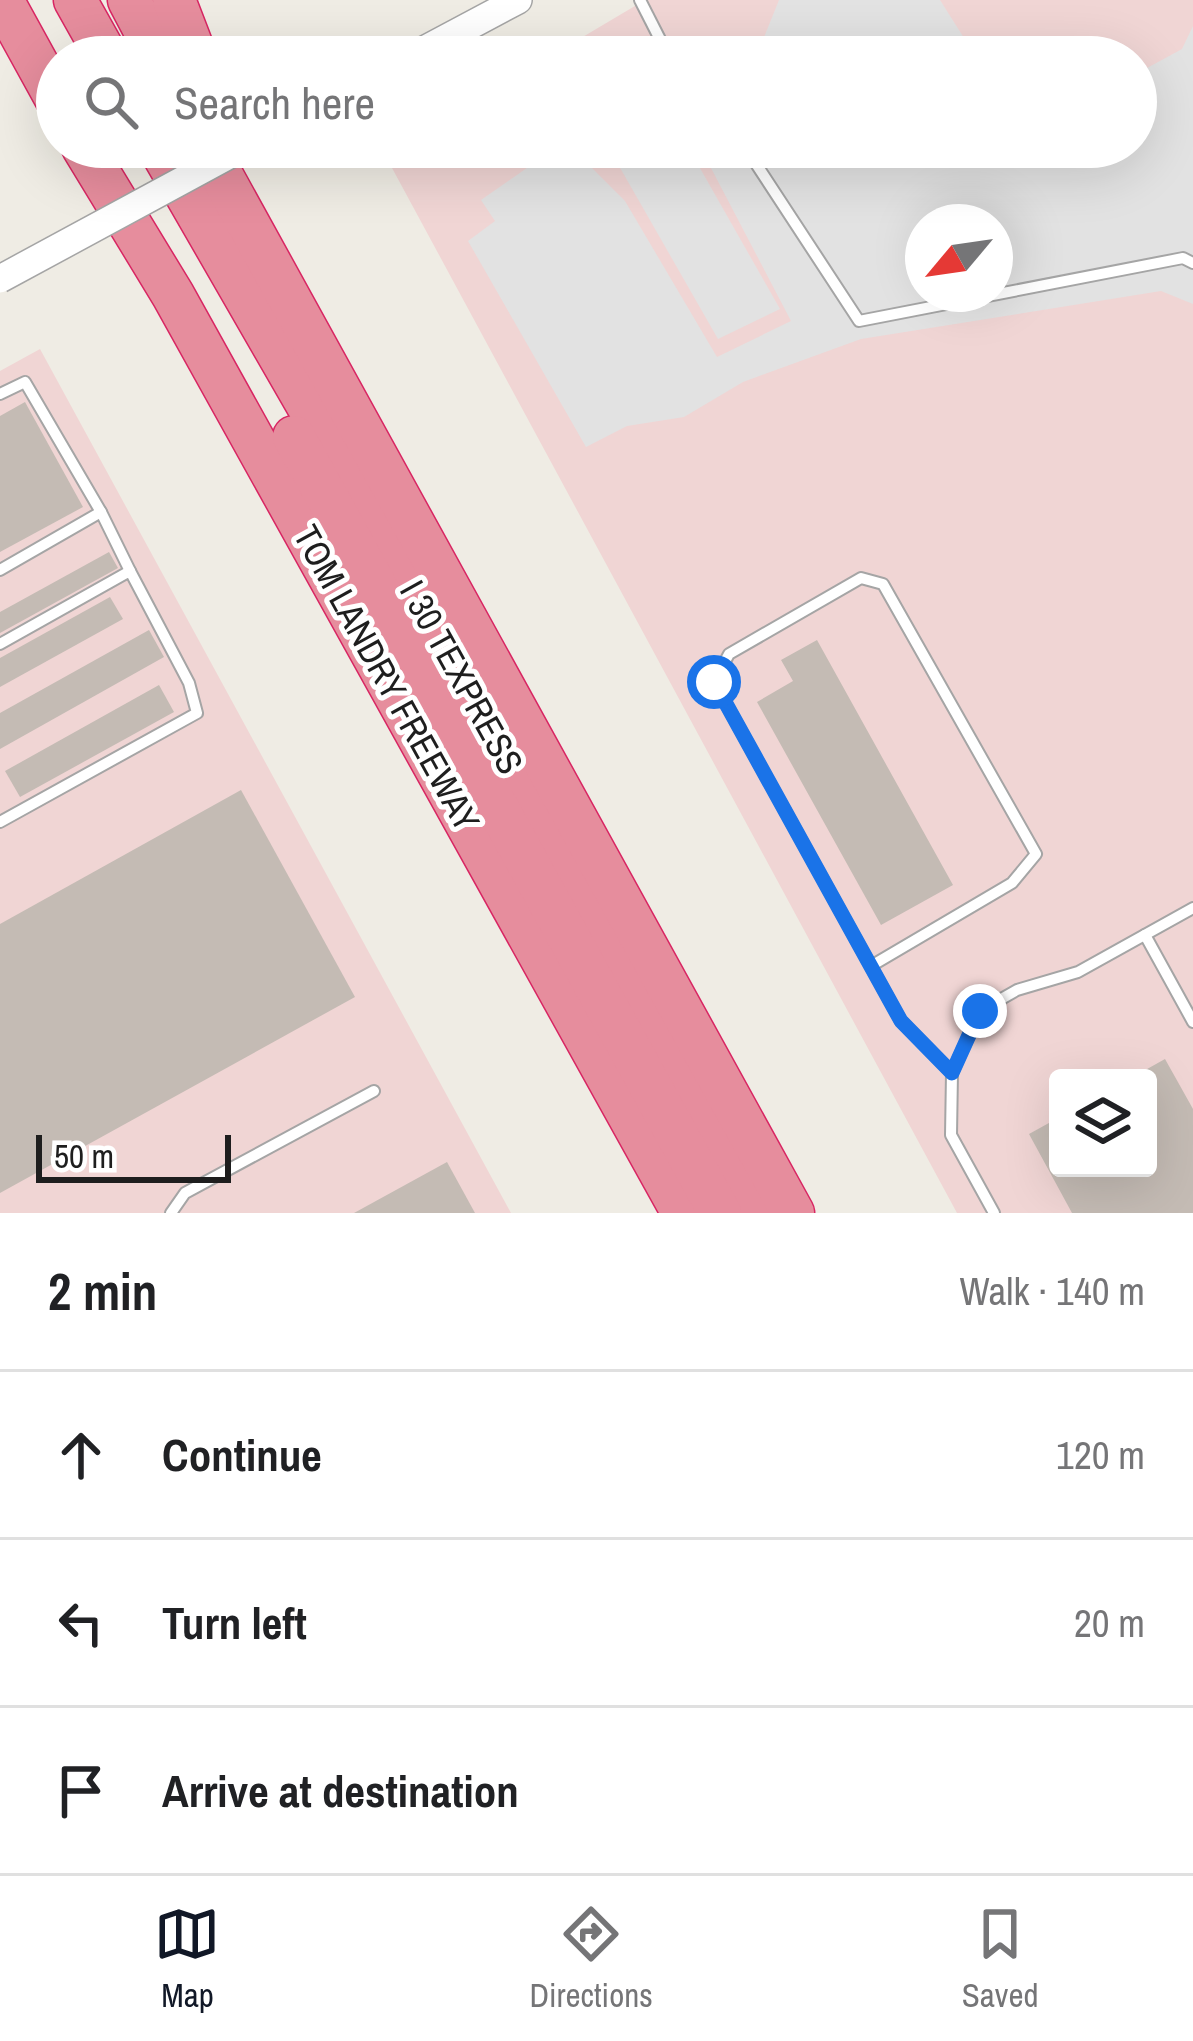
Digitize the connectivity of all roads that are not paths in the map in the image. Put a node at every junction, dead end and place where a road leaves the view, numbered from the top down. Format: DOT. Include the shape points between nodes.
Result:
graph roads {
  1 [pos="2,0"];
  2 [pos="53,0"];
  3 [pos="75,0"];
  4 [pos="518,0"];
  5 [pos="640,0"];
  6 [pos="145,16"];
  7 [pos="73,36"];
  8 [pos="95,36"];
  9 [pos="170,36"];
  10 [pos="450,36"];
  11 [pos="658,36"];
  12 [pos="0,54"];
  13 [pos="36,62"];
  14 [pos="36,104"];
  15 [pos="88,168"];
  16 [pos="95,168"];
  17 [pos="146,168"];
  18 [pos="171,168"];
  19 [pos="204,168"];
  20 [pos="218,168"];
  21 [pos="253,168"];
  22 [pos="759,168"];
  23 [pos="106,187"];
  24 [pos="1193,263"];
  25 [pos="0,279"];
  26 [pos="0,394"];
  27 [pos="101,512"];
  28 [pos="0,570"];
  29 [pos="130,571"];
  30 [pos="450,589"];
  31 [pos="0,644"];
  32 [pos="0,822"];
  33 [pos="1193,908"];
  34 [pos="1145,935"];
  35 [pos="871,966"];
  36 [pos="1193,1022"];
  37 [pos="952,1073"];
  38 [pos="374,1091"];
  39 [pos="171,1213"];
  40 [pos="683,1213"];
  41 [pos="720,1213"];
  42 [pos="757,1213"];
  43 [pos="793,1213"];
  44 [pos="994,1213"];
  1 -- 13 [label="highway"];
  2 -- 7 [label="highway"];
  3 -- 8 [label="highway"];
  4 -- 10 [label="street"];
  5 -- 11 [label="lane"];
  6 -- 9 [label="highway"];
  12 -- 14 [label="highway"];
  15 -- 23 [label="highway"];
  16 -- 23 [label="highway, TOM LANDRY FREEWAY"];
  17 -- 41 [label="highway, I 30 TEXPRESS"];
  18 -- 42 [label="highway, I 30 TEXPRESS"];
  19 -- 25 [label="street, bridge"];
  20 -- 30 [label="highway"];
  21 -- 30 [label="highway" via="443,539"];
  22 -- 24 [label="lane" via="860,321 1183,258"];
  23 -- 40 [label="highway, TOM LANDRY FREEWAY"];
  26 -- 27 [label="lane" via="25,382"];
  27 -- 28 [label="lane"];
  27 -- 29 [label="lane"];
  29 -- 31 [label="lane"];
  29 -- 32 [label="lane" via="197,713"];
  30 -- 43 [label="highway"];
  33 -- 34 [label="lane"];
  34 -- 36 [label="lane"];
  34 -- 37 [label="lane" via="980,1011"];
  35 -- 35 [label="lane" via="714,682 729,654 861,578 883,584 1036,854 1012,883"];
  35 -- 37 [label="lane" via="901,1021"];
  37 -- 44 [label="lane" via="951,1135"];
  38 -- 39 [label="lane" via="185,1193"];
}
